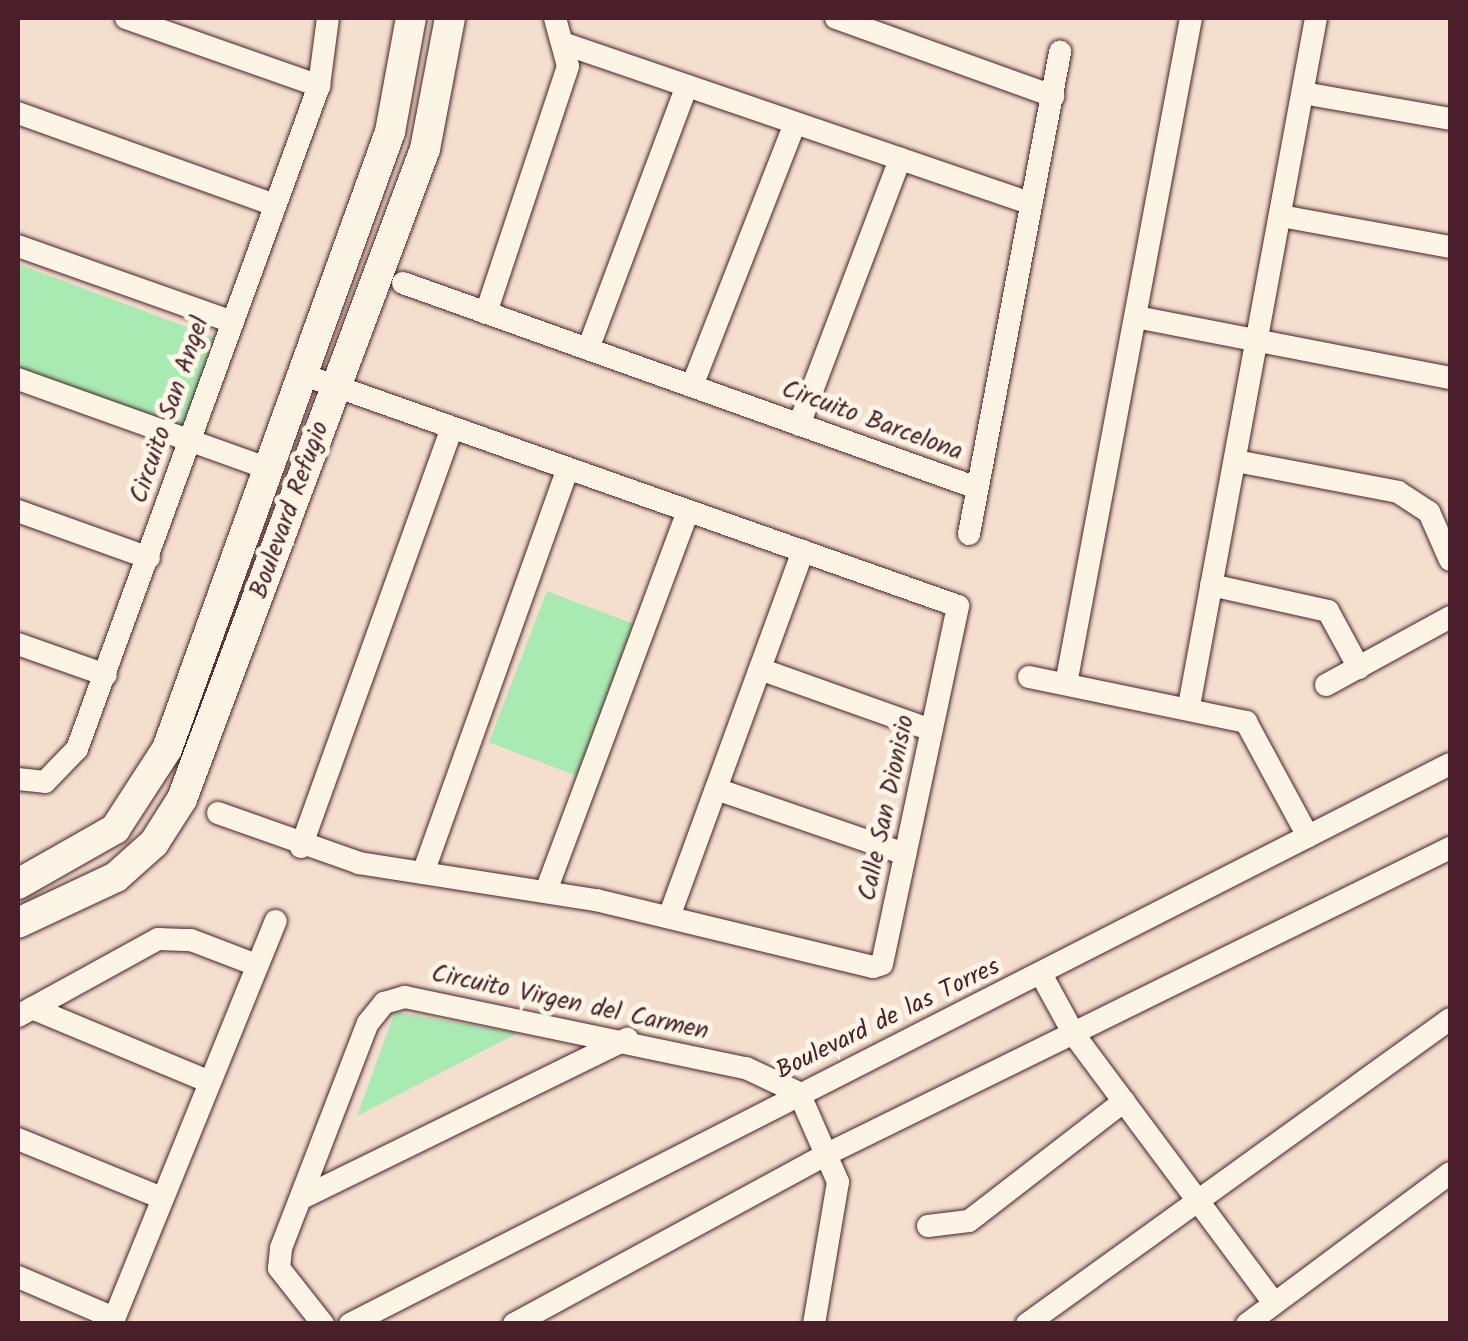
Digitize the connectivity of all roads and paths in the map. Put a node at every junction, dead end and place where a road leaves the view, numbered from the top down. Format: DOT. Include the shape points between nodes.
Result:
graph roads {
  1 [pos="126,18"];
  2 [pos="328,18"];
  3 [pos="411,18"];
  4 [pos="450,18"];
  5 [pos="556,18"];
  6 [pos="836,18"];
  7 [pos="1192,18"];
  8 [pos="1316,18"];
  9 [pos="568,45"];
  10 [pos="1060,52"];
  11 [pos="319,86"];
  12 [pos="686,86"];
  13 [pos="1303,93"];
  14 [pos="1052,96"];
  15 [pos="18,113"];
  16 [pos="1450,119"];
  17 [pos="795,123"];
  18 [pos="900,160"];
  19 [pos="1032,204"];
  20 [pos="275,205"];
  21 [pos="1281,216"];
  22 [pos="18,246"];
  23 [pos="1450,247"];
  24 [pos="403,283"];
  25 [pos="486,313"];
  26 [pos="1136,316"];
  27 [pos="230,321"];
  28 [pos="1258,341"];
  29 [pos="588,349"];
  30 [pos="301,374"];
  31 [pos="1450,378"];
  32 [pos="18,379"];
  33 [pos="692,386"];
  34 [pos="336,387"];
  35 [pos="799,425"];
  36 [pos="452,428"];
  37 [pos="188,440"];
  38 [pos="1236,461"];
  39 [pos="268,468"];
  40 [pos="568,469"];
  41 [pos="977,488"];
  42 [pos="18,511"];
  43 [pos="688,511"];
  44 [pos="969,534"];
  45 [pos="803,551"];
  46 [pos="149,558"];
  47 [pos="1450,560"];
  48 [pos="1211,585"];
  49 [pos="1450,617"];
  50 [pos="18,644"];
  51 [pos="1359,668"];
  52 [pos="760,669"];
  53 [pos="106,675"];
  54 [pos="1029,677"];
  55 [pos="1066,684"];
  56 [pos="1326,685"];
  57 [pos="1188,706"];
  58 [pos="931,730"];
  59 [pos="1450,764"];
  60 [pos="18,778"];
  61 [pos="716,790"];
  62 [pos="132,812"];
  63 [pos="218,813"];
  64 [pos="1308,836"];
  65 [pos="154,843"];
  66 [pos="301,848"];
  67 [pos="1450,848"];
  68 [pos="905,854"];
  69 [pos="423,873"];
  70 [pos="18,884"];
  71 [pos="546,891"];
  72 [pos="669,917"];
  73 [pos="276,921"];
  74 [pos="18,923"];
  75 [pos="256,965"];
  76 [pos="1042,974"];
  77 [pos="24,1012"];
  78 [pos="1450,1019"];
  79 [pos="1075,1036"];
  80 [pos="627,1039"];
  81 [pos="208,1081"];
  82 [pos="798,1093"];
  83 [pos="1124,1101"];
  84 [pos="18,1139"];
  85 [pos="825,1155"];
  86 [pos="1450,1173"];
  87 [pos="304,1197"];
  88 [pos="162,1198"];
  89 [pos="1202,1198"];
  90 [pos="928,1226"];
  91 [pos="18,1277"];
  92 [pos="1274,1304"];
  93 [pos="113,1320"];
  94 [pos="810,1321"];
  95 [pos="323,1324"];
  96 [pos="350,1324"];
  97 [pos="514,1324"];
  98 [pos="1027,1324"];
  99 [pos="1247,1324"];
  1 -- 11 [label="street"];
  2 -- 11 [label="street, Circuito San Angel"];
  3 -- 30 [label="street, Boulevard Refugio" via="390,132"];
  4 -- 34 [label="street, Boulevard Refugio" via="430,134"];
  5 -- 9 [label="street"];
  6 -- 14 [label="street"];
  7 -- 26 [label="street"];
  8 -- 13 [label="street"];
  9 -- 12 [label="street"];
  9 -- 25 [label="street" via="562,91"];
  10 -- 14 [label="street, Circuito Barcelona"];
  11 -- 20 [label="street, Circuito San Angel"];
  12 -- 17 [label="street"];
  12 -- 29 [label="street"];
  13 -- 16 [label="street"];
  13 -- 21 [label="street"];
  14 -- 19 [label="street, Circuito Barcelona"];
  15 -- 20 [label="street"];
  17 -- 18 [label="street"];
  17 -- 33 [label="street"];
  18 -- 19 [label="street"];
  18 -- 35 [label="street"];
  19 -- 41 [label="street, Circuito Barcelona"];
  20 -- 27 [label="street, Circuito San Angel"];
  21 -- 23 [label="street"];
  21 -- 28 [label="street"];
  22 -- 27 [label="street"];
  24 -- 25 [label="street, Circuito Barcelona"];
  25 -- 29 [label="street, Circuito Barcelona"];
  26 -- 28 [label="street"];
  26 -- 55 [label="street"];
  27 -- 37 [label="street, Circuito San Angel"];
  28 -- 31 [label="street"];
  28 -- 38 [label="street"];
  29 -- 33 [label="street, Circuito Barcelona"];
  30 -- 34 [label="street, Calle San Dionisio"];
  30 -- 39 [label="street, Boulevard Refugio"];
  32 -- 37 [label="street"];
  33 -- 35 [label="street, Circuito Barcelona"];
  34 -- 36 [label="street, Calle San Dionisio"];
  34 -- 65 [label="street, Boulevard Refugio" via="192,778"];
  35 -- 41 [label="street, Circuito Barcelona"];
  36 -- 40 [label="street, Calle San Dionisio"];
  36 -- 66 [label="street"];
  37 -- 39 [label="street"];
  37 -- 46 [label="street, Circuito San Angel"];
  38 -- 47 [label="street" via="1398,492 1428,512"];
  38 -- 48 [label="street"];
  39 -- 62 [label="street, Boulevard Refugio" via="167,750"];
  40 -- 43 [label="street, Calle San Dionisio"];
  40 -- 69 [label="street"];
  41 -- 44 [label="street"];
  42 -- 46 [label="street"];
  43 -- 45 [label="street, Calle San Dionisio"];
  43 -- 71 [label="street"];
  45 -- 52 [label="street"];
  45 -- 58 [label="street, Calle San Dionisio" via="958,606"];
  46 -- 53 [label="street, Circuito San Angel"];
  48 -- 51 [label="street" via="1328,611"];
  48 -- 57 [label="street"];
  49 -- 51 [label="street"];
  50 -- 53 [label="street"];
  51 -- 56 [label="street"];
  52 -- 58 [label="street"];
  52 -- 61 [label="street"];
  53 -- 60 [label="street, Circuito San Angel" via="58,772 45,782"];
  54 -- 55 [label="street"];
  55 -- 57 [label="street"];
  57 -- 64 [label="street" via="1228,713 1258,734"];
  58 -- 68 [label="street, Calle San Dionisio"];
  59 -- 64 [label="street, Boulevard de las Torres"];
  61 -- 68 [label="street"];
  61 -- 72 [label="street"];
  62 -- 65 [label="street"];
  62 -- 70 [label="street, Boulevard Refugio" via="89,852"];
  63 -- 66 [label="street, Calle San Dionisio"];
  64 -- 76 [label="street, Boulevard de las Torres"];
  65 -- 74 [label="street, Boulevard Refugio" via="116,877"];
  66 -- 69 [label="street, Calle San Dionisio"];
  67 -- 79 [label="street"];
  68 -- 72 [label="street, Calle San Dionisio" via="882,964 874,967"];
  69 -- 71 [label="street, Calle San Dionisio"];
  71 -- 72 [label="street, Calle San Dionisio"];
  73 -- 75 [label="street"];
  75 -- 77 [label="street" via="172,936"];
  75 -- 81 [label="street"];
  76 -- 79 [label="street"];
  76 -- 82 [label="street, Boulevard de las Torres"];
  77 -- 81 [label="street"];
  78 -- 89 [label="street"];
  79 -- 83 [label="street"];
  79 -- 85 [label="street"];
  80 -- 82 [label="street, Circuito Virgen del Carmen" via="746,1068"];
  80 -- 87 [label="street"];
  80 -- 87 [label="street, Circuito Virgen del Carmen" via="405,997 384,1003"];
  81 -- 88 [label="street"];
  82 -- 85 [label="street"];
  82 -- 96 [label="street, Boulevard de las Torres"];
  83 -- 89 [label="street"];
  83 -- 90 [label="street" via="969,1220"];
  84 -- 88 [label="street"];
  85 -- 94 [label="street" via="839,1203"];
  85 -- 97 [label="street"];
  86 -- 92 [label="street"];
  87 -- 95 [label="street, Circuito Virgen del Carmen" via="279,1268"];
  88 -- 93 [label="street"];
  89 -- 92 [label="street"];
  89 -- 98 [label="street"];
  91 -- 93 [label="street"];
  92 -- 99 [label="street"];
}
